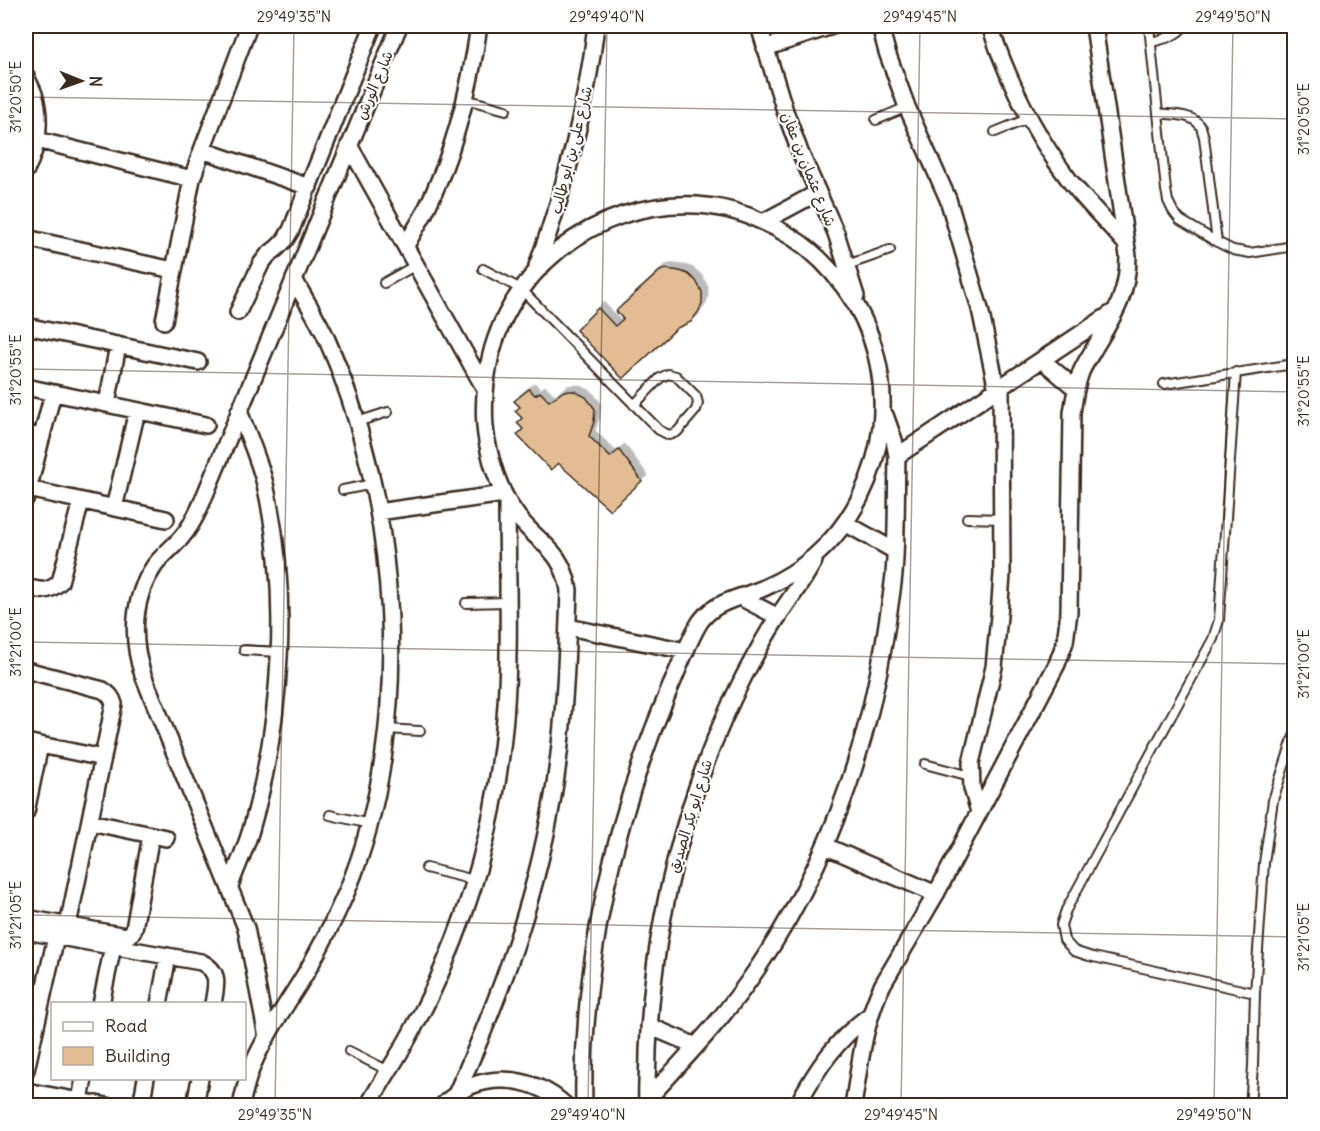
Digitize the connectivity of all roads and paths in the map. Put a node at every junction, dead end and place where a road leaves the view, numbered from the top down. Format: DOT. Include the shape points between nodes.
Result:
graph roads {
  1 [pos="249,26"];
  2 [pos="373,26"];
  3 [pos="399,26"];
  4 [pos="479,26"];
  5 [pos="596,26"];
  6 [pos="759,26"];
  7 [pos="831,26"];
  8 [pos="880,26"];
  9 [pos="990,26"];
  10 [pos="1094,26"];
  11 [pos="1149,26"];
  12 [pos="1184,26"];
  13 [pos="1150,42"];
  14 [pos="765,48"];
  15 [pos="26,76"];
  16 [pos="465,99"];
  17 [pos="907,107"];
  18 [pos="506,110"];
  19 [pos="1158,113"];
  20 [pos="1030,118"];
  21 [pos="876,120"];
  22 [pos="995,132"];
  23 [pos="37,140"];
  24 [pos="349,145"];
  25 [pos="202,150"];
  26 [pos="26,170"];
  27 [pos="192,179"];
  28 [pos="309,187"];
  29 [pos="818,193"];
  30 [pos="763,222"];
  31 [pos="26,238"];
  32 [pos="1217,242"];
  33 [pos="1126,244"];
  34 [pos="405,246"];
  35 [pos="1294,246"];
  36 [pos="890,250"];
  37 [pos="416,265"];
  38 [pos="847,265"];
  39 [pos="483,269"];
  40 [pos="173,270"];
  41 [pos="535,272"];
  42 [pos="294,279"];
  43 [pos="384,283"];
  44 [pos="521,289"];
  45 [pos="1117,310"];
  46 [pos="860,311"];
  47 [pos="238,312"];
  48 [pos="164,321"];
  49 [pos="26,326"];
  50 [pos="118,345"];
  51 [pos="1042,360"];
  52 [pos="198,362"];
  53 [pos="1294,364"];
  54 [pos="1236,372"];
  55 [pos="1164,384"];
  56 [pos="26,387"];
  57 [pos="999,388"];
  58 [pos="485,389"];
  59 [pos="1076,389"];
  60 [pos="53,393"];
  61 [pos="107,404"];
  62 [pos="634,405"];
  63 [pos="883,409"];
  64 [pos="137,411"];
  65 [pos="239,411"];
  66 [pos="388,412"];
  67 [pos="357,422"];
  68 [pos="206,425"];
  69 [pos="26,434"];
  70 [pos="42,437"];
  71 [pos="897,456"];
  72 [pos="372,484"];
  73 [pos="343,489"];
  74 [pos="27,490"];
  75 [pos="506,496"];
  76 [pos="81,501"];
  77 [pos="114,508"];
  78 [pos="378,512"];
  79 [pos="967,518"];
  80 [pos="166,519"];
  81 [pos="1003,519"];
  82 [pos="845,523"];
  83 [pos="895,551"];
  84 [pos="818,553"];
  85 [pos="26,586"];
  86 [pos="740,597"];
  87 [pos="508,602"];
  88 [pos="466,603"];
  89 [pos="778,617"];
  90 [pos="568,627"];
  91 [pos="244,650"];
  92 [pos="686,651"];
  93 [pos="279,652"];
  94 [pos="26,670"];
  95 [pos="387,729"];
  96 [pos="420,731"];
  97 [pos="1294,736"];
  98 [pos="33,744"];
  99 [pos="103,758"];
  100 [pos="925,764"];
  101 [pos="970,776"];
  102 [pos="26,812"];
  103 [pos="979,812"];
  104 [pos="330,815"];
  105 [pos="90,822"];
  106 [pos="369,824"];
  107 [pos="825,846"];
  108 [pos="426,868"];
  109 [pos="474,880"];
  110 [pos="230,886"];
  111 [pos="936,894"];
  112 [pos="26,918"];
  113 [pos="68,926"];
  114 [pos="26,931"];
  115 [pos="56,937"];
  116 [pos="113,946"];
  117 [pos="168,956"];
  118 [pos="1255,993"];
  119 [pos="101,1002"];
  120 [pos="159,1002"];
  121 [pos="213,1002"];
  122 [pos="870,1015"];
  123 [pos="649,1026"];
  124 [pos="267,1037"];
  125 [pos="696,1046"];
  126 [pos="349,1051"];
  127 [pos="26,1070"];
  128 [pos="389,1071"];
  129 [pos="84,1080"];
  130 [pos="146,1080"];
  131 [pos="200,1080"];
  132 [pos="26,1091"];
  133 [pos="456,1094"];
  134 [pos="80,1101"];
  135 [pos="646,1103"];
  136 [pos="1250,1104"];
  137 [pos="107,1106"];
  138 [pos="141,1106"];
  139 [pos="195,1106"];
  140 [pos="240,1106"];
  141 [pos="368,1106"];
  142 [pos="442,1106"];
  143 [pos="566,1106"];
  144 [pos="584,1106"];
  145 [pos="797,1106"];
  146 [pos="853,1106"];
  147 [pos="1263,1106"];
  1 -- 25 [label="street"];
  2 -- 28 [label="street"];
  3 -- 24 [label="street, شارع الورش"];
  4 -- 16 [label="street"];
  5 -- 41 [label="street, شارع على بن ابو طالب" via="574,150"];
  6 -- 14 [label="street, شارع عثمان بن عفان"];
  7 -- 14 [label="street"];
  8 -- 17 [label="street"];
  9 -- 20 [label="street"];
  10 -- 33 [label="street"];
  11 -- 13 [label="lane"];
  12 -- 13 [label="lane" via="1173,36"];
  13 -- 19 [label="lane"];
  14 -- 29 [label="street, شارع عثمان بن عفان"];
  15 -- 23 [label="street" via="38,116"];
  16 -- 18 [label="lane"];
  16 -- 34 [label="street" via="438,182"];
  17 -- 21 [label="lane"];
  17 -- 57 [label="street" via="948,199"];
  19 -- 32 [label="lane" via="1168,201 1180,220"];
  19 -- 32 [label="lane" via="1193,119 1201,127"];
  20 -- 22 [label="lane"];
  20 -- 33 [label="street" via="1072,183"];
  23 -- 26 [label="street"];
  23 -- 27 [label="street"];
  24 -- 34 [label="street"];
  24 -- 42 [label="street, شارع الورش"];
  25 -- 27 [label="street"];
  25 -- 28 [label="street"];
  27 -- 40 [label="street"];
  28 -- 47 [label="street" via="291,230 264,259"];
  29 -- 30 [label="street"];
  29 -- 38 [label="street, شارع عثمان بن عفان"];
  30 -- 41 [label="street" via="737,212 697,205 637,210 581,233"];
  30 -- 46 [label="street" via="809,249"];
  31 -- 40 [label="street"];
  32 -- 35 [label="lane" via="1250,253"];
  33 -- 45 [label="street" via="1126,282"];
  34 -- 37 [label="street"];
  36 -- 38 [label="lane"];
  37 -- 43 [label="lane"];
  37 -- 58 [label="street"];
  38 -- 46 [label="street, شارع عثمان بن عفان"];
  39 -- 44 [label="lane"];
  40 -- 48 [label="street"];
  41 -- 44 [label="street"];
  42 -- 65 [label="street, شارع الورش"];
  42 -- 67 [label="street" via="324,333"];
  44 -- 58 [label="street" via="494,341"];
  44 -- 62 [label="lane"];
  45 -- 51 [label="street"];
  45 -- 59 [label="street" via="1087,361"];
  46 -- 63 [label="street" via="880,369"];
  49 -- 50 [label="street"];
  50 -- 52 [label="street"];
  50 -- 61 [label="street"];
  51 -- 57 [label="street"];
  51 -- 59 [label="street"];
  53 -- 54 [label="lane"];
  54 -- 55 [label="lane"];
  54 -- 118 [label="lane" via="1219,620 1213,639 1065,910 1061,925 1064,939 1074,951"];
  56 -- 60 [label="street"];
  57 -- 71 [label="street"];
  57 -- 81 [label="street"];
  58 -- 75 [label="street" via="487,442"];
  59 -- 103 [label="street" via="1065,642"];
  60 -- 61 [label="street"];
  60 -- 70 [label="street"];
  61 -- 64 [label="street"];
  62 -- 62 [label="lane" via="669,435 677,432 698,403 676,376 668,374"];
  63 -- 71 [label="street"];
  63 -- 82 [label="street" via="872,469"];
  64 -- 68 [label="street"];
  64 -- 77 [label="street"];
  65 -- 93 [label="street" via="264,482 272,519"];
  65 -- 110 [label="street, شارع الورش" via="195,518 155,565 145,584 135,631 143,675"];
  66 -- 67 [label="lane"];
  67 -- 72 [label="street"];
  69 -- 70 [label="street"];
  70 -- 74 [label="street"];
  71 -- 83 [label="street"];
  72 -- 73 [label="lane"];
  72 -- 78 [label="street"];
  74 -- 76 [label="street"];
  75 -- 78 [label="street"];
  75 -- 87 [label="street"];
  75 -- 90 [label="street" via="517,516 553,552 564,570 569,590"];
  76 -- 77 [label="street"];
  76 -- 85 [label="street" via="60,582 44,591"];
  77 -- 80 [label="street"];
  78 -- 95 [label="street" via="390,615"];
  79 -- 81 [label="lane"];
  81 -- 101 [label="street" via="994,666"];
  82 -- 83 [label="street"];
  82 -- 84 [label="street"];
  83 -- 107 [label="street" via="889,611 871,709 856,765"];
  84 -- 86 [label="street" via="786,577"];
  84 -- 89 [label="street, شارع ابو بكر الصديق"];
  86 -- 89 [label="street"];
  86 -- 92 [label="street" via="705,615"];
  87 -- 88 [label="lane"];
  87 -- 109 [label="street" via="501,754 489,825"];
  89 -- 123 [label="street, شارع ابو بكر الصديق" via="744,675 694,795 664,911"];
  90 -- 92 [label="street"];
  90 -- 133 [label="street" via="562,731 538,870 507,973"];
  91 -- 93 [label="lane"];
  92 -- 144 [label="street" via="641,761 605,892 587,1011"];
  93 -- 110 [label="street" via="263,782 252,829"];
  94 -- 99 [label="street" via="108,693 114,704"];
  95 -- 96 [label="lane"];
  95 -- 106 [label="street"];
  97 -- 118 [label="lane" via="1273,801 1264,863"];
  98 -- 99 [label="street"];
  98 -- 102 [label="street"];
  99 -- 105 [label="street"];
  100 -- 101 [label="lane"];
  101 -- 103 [label="street"];
  103 -- 111 [label="street"];
  104 -- 106 [label="lane"];
  105 -- 113 [label="street"];
  105 -- 113 [label="street" via="159,836 132,933 126,936"];
  106 -- 124 [label="street" via="334,921"];
  107 -- 111 [label="street"];
  107 -- 125 [label="street" via="762,961"];
  108 -- 109 [label="lane"];
  109 -- 128 [label="street" via="437,981"];
  110 -- 124 [label="street, شارع الورش" via="246,928"];
  111 -- 122 [label="street" via="883,984"];
  112 -- 113 [label="street"];
  114 -- 115 [label="street"];
  115 -- 116 [label="street"];
  115 -- 127 [label="street"];
  116 -- 117 [label="street"];
  116 -- 119 [label="street"];
  117 -- 120 [label="street"];
  117 -- 121 [label="street" via="208,965 216,979"];
  118 -- 136 [label="lane"];
  122 -- 145 [label="street" via="835,1046"];
  122 -- 146 [label="street"];
  123 -- 125 [label="street"];
  123 -- 135 [label="street, شارع ابو بكر الصديق"];
  124 -- 140 [label="street"];
  125 -- 135 [label="street"];
  126 -- 128 [label="lane"];
  128 -- 141 [label="street"];
  129 -- 134 [label="street"];
  130 -- 138 [label="street"];
  131 -- 139 [label="street"];
  132 -- 134 [label="street"];
  133 -- 142 [label="street"];
  133 -- 143 [label="street" via="494,1080 522,1081 548,1091"];
  134 -- 137 [label="street"];
  136 -- 147 [label="lane"];
}
